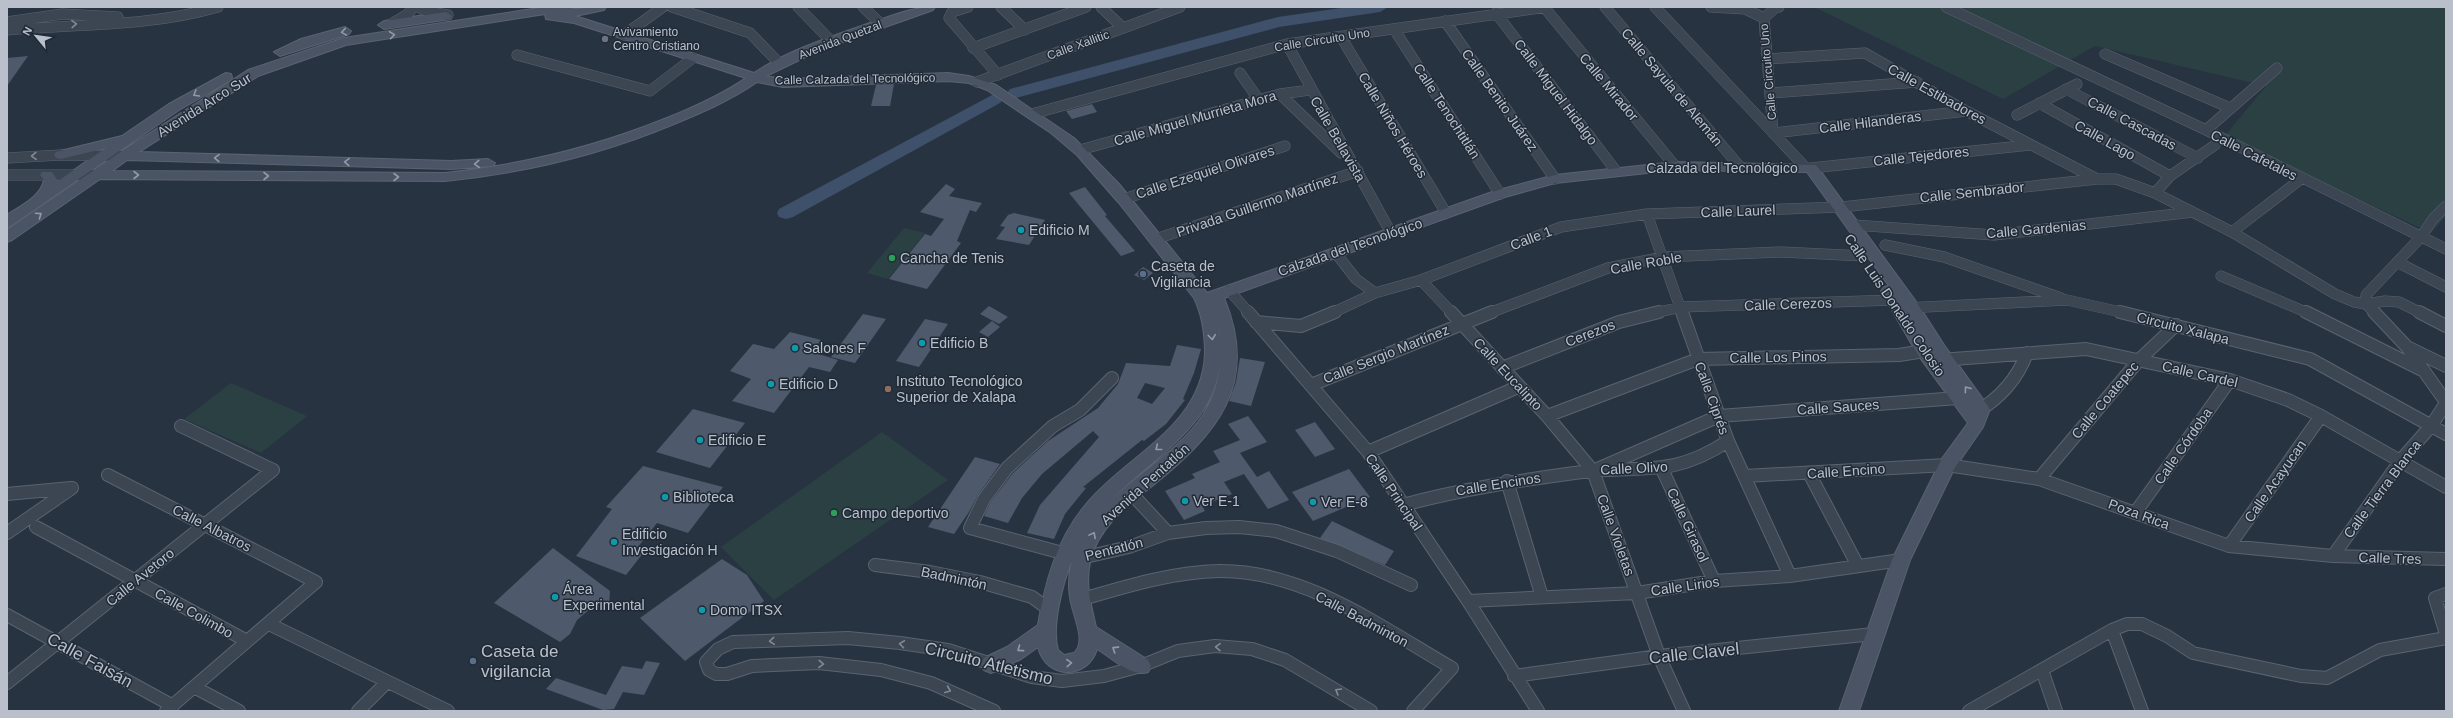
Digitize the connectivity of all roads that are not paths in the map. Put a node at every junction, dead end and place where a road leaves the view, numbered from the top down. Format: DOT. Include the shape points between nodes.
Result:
graph roads {
  1 [pos="218,7"];
  2 [pos="413,7"];
  3 [pos="418,7"];
  4 [pos="507,7"];
  5 [pos="568,7"];
  6 [pos="600,7"];
  7 [pos="663,7"];
  8 [pos="672,7"];
  9 [pos="798,7"];
  10 [pos="863,7"];
  11 [pos="929,7"];
  12 [pos="968,7"];
  13 [pos="1001,7"];
  14 [pos="1061,7"];
  15 [pos="1086,7"];
  16 [pos="1101,7"];
  17 [pos="1180,7"];
  18 [pos="1544,7"];
  19 [pos="1547,7"];
  20 [pos="1605,7"];
  21 [pos="1654,7"];
  22 [pos="1711,7"];
  23 [pos="1779,7"];
  24 [pos="1946,7"];
  25 [pos="1496,13"];
  26 [pos="1068,14"];
  27 [pos="448,15"];
  28 [pos="550,16"];
  29 [pos="501,18"];
  30 [pos="1764,18"];
  31 [pos="142,21"];
  32 [pos="1445,21"];
  33 [pos="7,22"];
  34 [pos="393,23"];
  35 [pos="881,24"];
  36 [pos="1123,28"];
  37 [pos="1394,29"];
  38 [pos="7,30"];
  39 [pos="1025,30"];
  40 [pos="624,35"];
  41 [pos="1341,37"];
  42 [pos="832,42"];
  43 [pos="1287,44"];
  44 [pos="973,48"];
  45 [pos="2105,54"];
  46 [pos="517,55"];
  47 [pos="693,58"];
  48 [pos="1767,59"];
  49 [pos="779,63"];
  50 [pos="2277,68"];
  51 [pos="1240,73"];
  52 [pos="998,75"];
  53 [pos="754,77"];
  54 [pos="977,82"];
  55 [pos="1917,82"];
  56 [pos="2077,84"];
  57 [pos="2066,89"];
  58 [pos="1310,90"];
  59 [pos="1770,93"];
  60 [pos="1280,94"];
  61 [pos="1259,100"];
  62 [pos="2039,104"];
  63 [pos="2230,108"];
  64 [pos="1966,111"];
  65 [pos="1032,114"];
  66 [pos="2017,115"];
  67 [pos="2206,130"];
  68 [pos="1773,133"];
  69 [pos="129,137"];
  70 [pos="2030,145"];
  71 [pos="2215,145"];
  72 [pos="1285,146"];
  73 [pos="1080,150"];
  74 [pos="61,155"];
  75 [pos="103,156"];
  76 [pos="124,156"];
  77 [pos="7,158"];
  78 [pos="2198,158"];
  79 [pos="1349,160"];
  80 [pos="1675,166"];
  81 [pos="1740,167"];
  82 [pos="1806,168"];
  83 [pos="1358,171"];
  84 [pos="1616,171"];
  85 [pos="76,174"];
  86 [pos="7,175"];
  87 [pos="47,175"];
  88 [pos="97,175"];
  89 [pos="2170,176"];
  90 [pos="1555,179"];
  91 [pos="2097,179"];
  92 [pos="2301,179"];
  93 [pos="2155,193"];
  94 [pos="1500,194"];
  95 [pos="1124,199"];
  96 [pos="39,200"];
  97 [pos="2446,206"];
  98 [pos="1835,208"];
  99 [pos="2194,212"];
  100 [pos="1446,213"];
  101 [pos="1646,214"];
  102 [pos="7,222"];
  103 [pos="1854,224"];
  104 [pos="2232,232"];
  105 [pos="1391,233"];
  106 [pos="7,237"];
  107 [pos="2421,237"];
  108 [pos="1156,239"];
  109 [pos="1885,245"];
  110 [pos="2446,249"];
  111 [pos="1338,256"];
  112 [pos="1864,256"];
  113 [pos="1663,257"];
  114 [pos="2397,262"];
  115 [pos="2221,276"];
  116 [pos="1420,280"];
  117 [pos="2446,287"];
  118 [pos="1375,293"];
  119 [pos="1216,295"];
  120 [pos="2067,300"];
  121 [pos="2366,304"];
  122 [pos="1903,305"];
  123 [pos="1681,307"];
  124 [pos="1256,322"];
  125 [pos="1461,324"];
  126 [pos="2176,325"];
  127 [pos="2446,326"];
  128 [pos="2407,347"];
  129 [pos="2027,353"];
  130 [pos="1933,357"];
  131 [pos="1698,359"];
  132 [pos="2138,360"];
  133 [pos="2446,366"];
  134 [pos="1502,368"];
  135 [pos="2424,371"];
  136 [pos="1112,378"];
  137 [pos="2230,380"];
  138 [pos="1311,385"];
  139 [pos="1518,387"];
  140 [pos="1958,398"];
  141 [pos="2446,403"];
  142 [pos="1546,416"];
  143 [pos="1719,416"];
  144 [pos="1976,416"];
  145 [pos="2321,416"];
  146 [pos="181,426"];
  147 [pos="2431,426"];
  148 [pos="2446,434"];
  149 [pos="1728,441"];
  150 [pos="1368,452"];
  151 [pos="2401,460"];
  152 [pos="1947,465"];
  153 [pos="1662,469"];
  154 [pos="1593,471"];
  155 [pos="1809,473"];
  156 [pos="108,475"];
  157 [pos="1745,476"];
  158 [pos="2039,479"];
  159 [pos="1507,481"];
  160 [pos="2446,487"];
  161 [pos="1131,493"];
  162 [pos="7,494"];
  163 [pos="1404,505"];
  164 [pos="2135,513"];
  165 [pos="205,524"];
  166 [pos="36,527"];
  167 [pos="7,533"];
  168 [pos="1168,533"];
  169 [pos="2229,546"];
  170 [pos="1064,554"];
  171 [pos="2333,556"];
  172 [pos="1082,558"];
  173 [pos="2446,559"];
  174 [pos="1901,560"];
  175 [pos="875,565"];
  176 [pos="1858,566"];
  177 [pos="1790,576"];
  178 [pos="135,580"];
  179 [pos="1714,581"];
  180 [pos="1411,585"];
  181 [pos="1053,589"];
  182 [pos="1637,592"];
  183 [pos="2441,596"];
  184 [pos="1032,597"];
  185 [pos="1542,597"];
  186 [pos="1079,600"];
  187 [pos="1468,601"];
  188 [pos="1050,610"];
  189 [pos="7,615"];
  190 [pos="269,624"];
  191 [pos="1046,630"];
  192 [pos="2112,630"];
  193 [pos="1089,633"];
  194 [pos="1874,634"];
  195 [pos="2446,634"];
  196 [pos="2446,638"];
  197 [pos="58,642"];
  198 [pos="247,642"];
  199 [pos="1659,656"];
  200 [pos="991,664"];
  201 [pos="1141,666"];
  202 [pos="2042,670"];
  203 [pos="1514,676"];
  204 [pos="387,682"];
  205 [pos="7,683"];
  206 [pos="194,688"];
  207 [pos="170,708"];
  208 [pos="239,711"];
  209 [pos="358,711"];
  210 [pos="448,711"];
  211 [pos="994,711"];
  212 [pos="1371,711"];
  213 [pos="1413,711"];
  214 [pos="1538,711"];
  215 [pos="1684,711"];
  216 [pos="1849,711"];
  217 [pos="1969,711"];
  218 [pos="2056,711"];
  219 [pos="2142,711"];
  1 -- 31 [label="street" via="199,14"];
  2 -- 34 [label="street" via="408,14"];
  3 -- 27 [label="street"];
  4 -- 27 [label="street, Avenida Arco Sur"];
  5 -- 28 [label="street"];
  5 -- 29 [label="street, Avenida Arco Sur"];
  6 -- 28 [label="street"];
  7 -- 40 [label="street"];
  8 -- 49 [label="street" via="750,33"];
  9 -- 42 [label="street"];
  10 -- 35 [label="street"];
  11 -- 35 [label="street, Avenida Quetzal"];
  12 -- 44 [label="street" via="949,15"];
  13 -- 39 [label="street"];
  14 -- 26 [label="street"];
  15 -- 26 [label="street"];
  16 -- 36 [label="street"];
  17 -- 36 [label="street, Calle Xallitic"];
  18 -- 19 [label="street, Calle Circuito Uno"];
  18 -- 25 [label="street, Calle Circuito Uno"];
  18 -- 80 [label="street, Calle Mirador"];
  20 -- 81 [label="street, Calle Sayula de Alemán"];
  21 -- 68 [label="street, Calle Luis Donaldo Colosio"];
  22 -- 30 [label="street, Calle Circuito Uno" via="1745,9"];
  23 -- 30 [label="street"];
  24 -- 67 [label="street, Calle Cafetales"];
  25 -- 32 [label="street, Calle Circuito Uno"];
  25 -- 84 [label="street, Calle Miguel Hidalgo"];
  26 -- 39 [label="street"];
  27 -- 34 [label="street, Avenida Arco Sur"];
  28 -- 29 [label="street"];
  28 -- 40 [label="street, Calle Calzada del Tecnológico" via="576,20"];
  76 -- 29 [label="street, Avenida Arco Sur, one-way" via="230,86 253,73 287,60 344,42"];
  30 -- 48 [label="street, Calle Circuito Uno"];
  31 -- 33 [label="street" via="76,12"];
  38 -- 31 [label="street, one-way" via="46,25"];
  32 -- 37 [label="street, Calle Circuito Uno"];
  32 -- 90 [label="street, Calle Benito Juárez"];
  34 -- 69 [label="street, Avenida Arco Sur, one-way" via="335,33 268,57 194,94"];
  35 -- 42 [label="street, Avenida Quetzal"];
  36 -- 52 [label="street, Calle Xallitic"];
  37 -- 41 [label="street, Calle Circuito Uno"];
  37 -- 94 [label="street, Calle Tenochtitlán"];
  39 -- 44 [label="street"];
  40 -- 47 [label="street, Calle Calzada del Tecnológico"];
  41 -- 43 [label="street, Calle Circuito Uno"];
  41 -- 100 [label="street, Calle Niños Héroes"];
  42 -- 49 [label="street, Avenida Quetzal"];
  43 -- 58 [label="street, Calle Bellavista"];
  43 -- 65 [label="street, Calle Circuito Uno"];
  44 -- 52 [label="street"];
  45 -- 63 [label="street"];
  46 -- 47 [label="street" via="650,91"];
  47 -- 53 [label="street, Calle Calzada del Tecnológico"];
  48 -- 55 [label="street, Calle Estibadores" via="1865,53"];
  48 -- 59 [label="street, Calle Circuito Uno"];
  49 -- 53 [label="street, Avenida Quetzal"];
  50 -- 63 [label="street"];
  51 -- 61 [label="street"];
  52 -- 54 [label="street, Calle Xallitic"];
  53 -- 54 [label="street, Calle Calzada del Tecnológico" via="783,83 941,77"];
  53 -- 76 [label="street, one-way" via="608,134 522,157 486,163 451,165"];
  88 -- 53 [label="street, one-way" via="445,177 486,174 587,151 658,125 740,89"];
  54 -- 65 [label="street" via="997,90"];
  55 -- 59 [label="street"];
  55 -- 64 [label="street, Calle Estibadores"];
  56 -- 57 [label="street"];
  57 -- 62 [label="street"];
  57 -- 78 [label="street, Calle Cascadas"];
  58 -- 60 [label="street, Calle Miguel Murrieta Mora"];
  58 -- 79 [label="street, Calle Bellavista"];
  59 -- 68 [label="street, Calle Circuito Uno"];
  60 -- 61 [label="street, Calle Miguel Murrieta Mora"];
  60 -- 79 [label="street"];
  61 -- 73 [label="street, Calle Miguel Murrieta Mora"];
  62 -- 66 [label="street"];
  62 -- 89 [label="street, Calle Lago"];
  63 -- 67 [label="street"];
  64 -- 68 [label="street, Calle Hilanderas"];
  64 -- 70 [label="street, Calle Estibadores"];
  65 -- 73 [label="street"];
  67 -- 92 [label="street, Calle Cafetales"];
  68 -- 82 [label="street, Calle Luis Donaldo Colosio"];
  69 -- 74 [label="street"];
  69 -- 75 [label="street, Avenida Arco Sur"];
  70 -- 82 [label="street, Calle Tejedores"];
  70 -- 91 [label="street, Calle Estibadores"];
  71 -- 78 [label="street"];
  72 -- 95 [label="street, Calle Ezequiel Olivares"];
  73 -- 95 [label="street"];
  74 -- 75 [label="street"];
  74 -- 77 [label="street, one-way"];
  75 -- 76 [label="street"];
  75 -- 85 [label="street, Avenida Arco Sur"];
  76 -- 88 [label="street, Avenida Arco Sur"];
  78 -- 89 [label="street"];
  79 -- 83 [label="street, Calle Bellavista"];
  80 -- 81 [label="street, Calzada del Tecnológico"];
  80 -- 84 [label="street, Calzada del Tecnológico"];
  81 -- 82 [label="street, Calzada del Tecnológico"];
  82 -- 98 [label="street, Calle Luis Donaldo Colosio"];
  83 -- 105 [label="street, Calle Bellavista"];
  83 -- 108 [label="street, Privada Guillermo Martínez"];
  84 -- 90 [label="street, Calzada del Tecnológico"];
  85 -- 87 [label="street"];
  85 -- 88 [label="street"];
  85 -- 96 [label="street, Avenida Arco Sur"];
  86 -- 87 [label="street"];
  87 -- 96 [label="street" via="51,179 50,185"];
  106 -- 88 [label="street, Avenida Arco Sur, one-way"];
  89 -- 93 [label="street"];
  90 -- 94 [label="street, Calzada del Tecnológico"];
  91 -- 93 [label="street, Calle Sembrador" via="2116,180"];
  91 -- 98 [label="street, Calle Sembrador"];
  92 -- 104 [label="street"];
  92 -- 107 [label="street, Calle Cafetales"];
  93 -- 99 [label="street, Calle Sembrador"];
  94 -- 100 [label="street, Calzada del Tecnológico"];
  95 -- 108 [label="street"];
  96 -- 102 [label="street, Avenida Arco Sur"];
  97 -- 107 [label="street"];
  98 -- 101 [label="street, Calle Laurel"];
  98 -- 103 [label="street, Calle Luis Donaldo Colosio"];
  98 -- 112 [label="street, Calle Luis Donaldo Colosio"];
  99 -- 103 [label="street, Calle Gardenias" via="1994,235"];
  99 -- 104 [label="street, Calle Sembrador"];
  100 -- 105 [label="street, Calzada del Tecnológico"];
  101 -- 113 [label="street, Calle Ciprés"];
  101 -- 116 [label="street, Calle 1" via="1561,227"];
  103 -- 122 [label="street, Calle Luis Donaldo Colosio"];
  104 -- 121 [label="street, Calle Sembrador" via="2335,294"];
  105 -- 111 [label="street, Calzada del Tecnológico"];
  107 -- 110 [label="street, Calle Cafetales"];
  107 -- 114 [label="street"];
  108 -- 119 [label="street"];
  109 -- 120 [label="street" via="1944,257"];
  111 -- 118 [label="street" via="1356,279"];
  111 -- 119 [label="street, Calzada del Tecnológico"];
  112 -- 113 [label="street, Calle Roble" via="1782,252"];
  112 -- 122 [label="street, Calle Luis Donaldo Colosio"];
  113 -- 123 [label="street, Calle Ciprés"];
  113 -- 125 [label="street, Calle Roble" via="1608,268"];
  114 -- 117 [label="street"];
  114 -- 121 [label="street" via="2366,295"];
  115 -- 135 [label="street" via="2303,310"];
  116 -- 118 [label="street, Calle 1"];
  116 -- 125 [label="street, Calle Eucalipto"];
  118 -- 124 [label="street, Calle 1" via="1301,326"];
  119 -- 124 [label="street, Calle Principal"];
  119 -- 161 [label="street, Avenida Pentatlón" via="1227,325 1231,352 1229,376 1220,404 1206,426 1184,450"];
  119 -- 170 [label="street, Avenida Pentatlón, one-way" via="1210,325 1214,354 1209,384 1195,410 1168,439 1097,503"];
  120 -- 122 [label="street, Circuito Xalapa"];
  120 -- 126 [label="street, Circuito Xalapa"];
  121 -- 127 [label="street" via="2399,302"];
  121 -- 128 [label="street, Calle Tierra Blanca"];
  122 -- 123 [label="street, Calle Cerezos"];
  122 -- 130 [label="street, Calle Luis Donaldo Colosio"];
  122 -- 130 [label="street, Calle Luis Donaldo Colosio"];
  123 -- 131 [label="street, Calle Ciprés"];
  123 -- 134 [label="street, Cerezos" via="1618,322"];
  124 -- 138 [label="street, Calle Principal"];
  125 -- 134 [label="street, Calle Eucalipto"];
  125 -- 138 [label="street, Calle Sergio Martínez"];
  126 -- 132 [label="street, Calle Coatepec"];
  126 -- 147 [label="street, Circuito Xalapa" via="2310,359"];
  128 -- 133 [label="street"];
  128 -- 135 [label="street, Calle Tierra Blanca"];
  129 -- 130 [label="street, Calle Cardel"];
  129 -- 132 [label="street, Calle Cardel" via="2086,349"];
  129 -- 144 [label="street" via="2024,365 1995,401"];
  130 -- 131 [label="street, Calle Los Pinos" via="1899,355"];
  130 -- 140 [label="street, Calle Luis Donaldo Colosio"];
  144 -- 130 [label="street, Calle Luis Donaldo Colosio, one-way"];
  131 -- 142 [label="street, Calle Los Pinos"];
  131 -- 143 [label="street, Calle Ciprés"];
  132 -- 137 [label="street, Calle Cardel"];
  132 -- 158 [label="street, Calle Coatepec"];
  134 -- 139 [label="street, Calle Eucalipto"];
  135 -- 141 [label="street, Calle Tierra Blanca"];
  136 -- 170 [label="street, Pentatlón" via="1080,410 1053,426 1007,468 984,498 970,528"];
  137 -- 145 [label="street, Calle Cardel" via="2288,400"];
  137 -- 164 [label="street, Calle Córdoba"];
  138 -- 150 [label="street, Calle Principal"];
  139 -- 142 [label="street, Calle Eucalipto"];
  139 -- 150 [label="street"];
  140 -- 143 [label="street, Calle Sauces"];
  140 -- 144 [label="street, Calle Luis Donaldo Colosio"];
  141 -- 147 [label="street, Calle Tierra Blanca"];
  142 -- 154 [label="street, Calle Eucalipto"];
  143 -- 149 [label="street, Calle Ciprés"];
  143 -- 154 [label="street, Calle Olivo"];
  144 -- 152 [label="street"];
  145 -- 151 [label="street, Calle Cardel"];
  145 -- 169 [label="street, Calle Acayucan"];
  146 -- 165 [label="street, Calle Avetoro" via="273,470"];
  147 -- 148 [label="street, Circuito Xalapa"];
  147 -- 151 [label="street, Calle Tierra Blanca"];
  149 -- 153 [label="street, Calle Olivo" via="1706,456"];
  149 -- 157 [label="street, Calle Ciprés"];
  150 -- 163 [label="street, Calle Principal"];
  151 -- 160 [label="street, Calle Cardel"];
  151 -- 171 [label="street, Calle Tierra Blanca"];
  152 -- 155 [label="street, Calle Encino"];
  152 -- 158 [label="street, Poza Rica"];
  152 -- 174 [label="street"];
  153 -- 154 [label="street, Calle Olivo"];
  153 -- 179 [label="street, Calle Girasol"];
  154 -- 159 [label="street, Calle Encinos"];
  154 -- 182 [label="street, Calle Violetas"];
  155 -- 157 [label="street, Calle Encino"];
  155 -- 176 [label="street"];
  156 -- 165 [label="street, Calle Albatros"];
  157 -- 177 [label="street, Calle Ciprés"];
  158 -- 164 [label="street, Poza Rica"];
  159 -- 163 [label="street, Calle Encinos" via="1452,491"];
  159 -- 185 [label="street"];
  161 -- 168 [label="street"];
  172 -- 161 [label="street, Avenida Pentatlón, one-way" via="1096,530"];
  162 -- 167 [label="street" via="72,488"];
  163 -- 187 [label="street, Calle Principal"];
  164 -- 169 [label="street, Poza Rica"];
  165 -- 178 [label="street, Calle Avetoro"];
  165 -- 190 [label="street, Calle Albatros" via="316,582"];
  166 -- 178 [label="street, Calle Colimbo"];
  168 -- 172 [label="street, Pentatlón" via="1129,547"];
  168 -- 180 [label="street, Pentatlón" via="1239,527 1276,531 1337,551"];
  169 -- 171 [label="street, Poza Rica"];
  170 -- 172 [label="street, Pentatlón"];
  170 -- 181 [label="street, Avenida Pentatlón"];
  171 -- 173 [label="street, Calle Tres"];
  172 -- 186 [label="street, Avenida Pentatlón"];
  174 -- 176 [label="street, Calle Lirios"];
  174 -- 194 [label="street"];
  175 -- 184 [label="street, Badmintón" via="980,582"];
  176 -- 177 [label="street, Calle Lirios"];
  177 -- 179 [label="street, Calle Lirios"];
  178 -- 197 [label="street, Calle Avetoro"];
  178 -- 198 [label="street, Calle Colimbo"];
  179 -- 182 [label="street, Calle Lirios"];
  181 -- 184 [label="street"];
  181 -- 188 [label="street, Avenida Pentatlón"];
  182 -- 185 [label="street, Calle Lirios"];
  182 -- 199 [label="street, Calle Violetas"];
  183 -- 195 [label="street"];
  184 -- 188 [label="street, Badmintón"];
  185 -- 187 [label="street, Calle Lirios"];
  186 -- 193 [label="street, Avenida Pentatlón"];
  186 -- 213 [label="street, Calle Badminton" via="1191,574 1237,572 1279,582 1336,602 1452,668"];
  187 -- 203 [label="street, Calle Principal"];
  188 -- 191 [label="street, Avenida Pentatlón"];
  189 -- 197 [label="street, Calle Faisán"];
  190 -- 198 [label="street"];
  190 -- 204 [label="street"];
  191 -- 193 [label="street, Avenida Pentatlón, one-way" via="1048,653 1055,661 1065,663 1073,663 1083,658 1087,652"];
  191 -- 200 [label="street, one-way" via="1014,653"];
  192 -- 196 [label="street" via="2127,624 2142,624 2193,653 2301,676 2327,678 2380,650"];
  192 -- 202 [label="street"];
  192 -- 219 [label="street"];
  201 -- 193 [label="street, one-way"];
  194 -- 199 [label="street, Calle Clavel"];
  194 -- 216 [label="street"];
  197 -- 205 [label="street, Calle Avetoro"];
  197 -- 207 [label="street, Calle Faisán"];
  198 -- 206 [label="street"];
  199 -- 203 [label="street, Calle Clavel"];
  199 -- 215 [label="street, Calle Violetas"];
  200 -- 201 [label="street, Circuito Atletismo" via="1032,677 1062,681 1104,676"];
  200 -- 211 [label="street, Circuito Atletismo, one-way" via="948,650 848,638 734,642 721,645 712,652 706,662 709,670 716,674 727,674 752,666 819,663 881,670 931,683"];
  212 -- 201 [label="street, Circuito Atletismo, one-way" via="1285,660 1252,649 1215,646 1178,650"];
  202 -- 217 [label="street"];
  202 -- 218 [label="street"];
  203 -- 214 [label="street, Calle Principal"];
  204 -- 209 [label="street"];
  204 -- 210 [label="street"];
  206 -- 207 [label="street"];
  206 -- 208 [label="street"];
}
